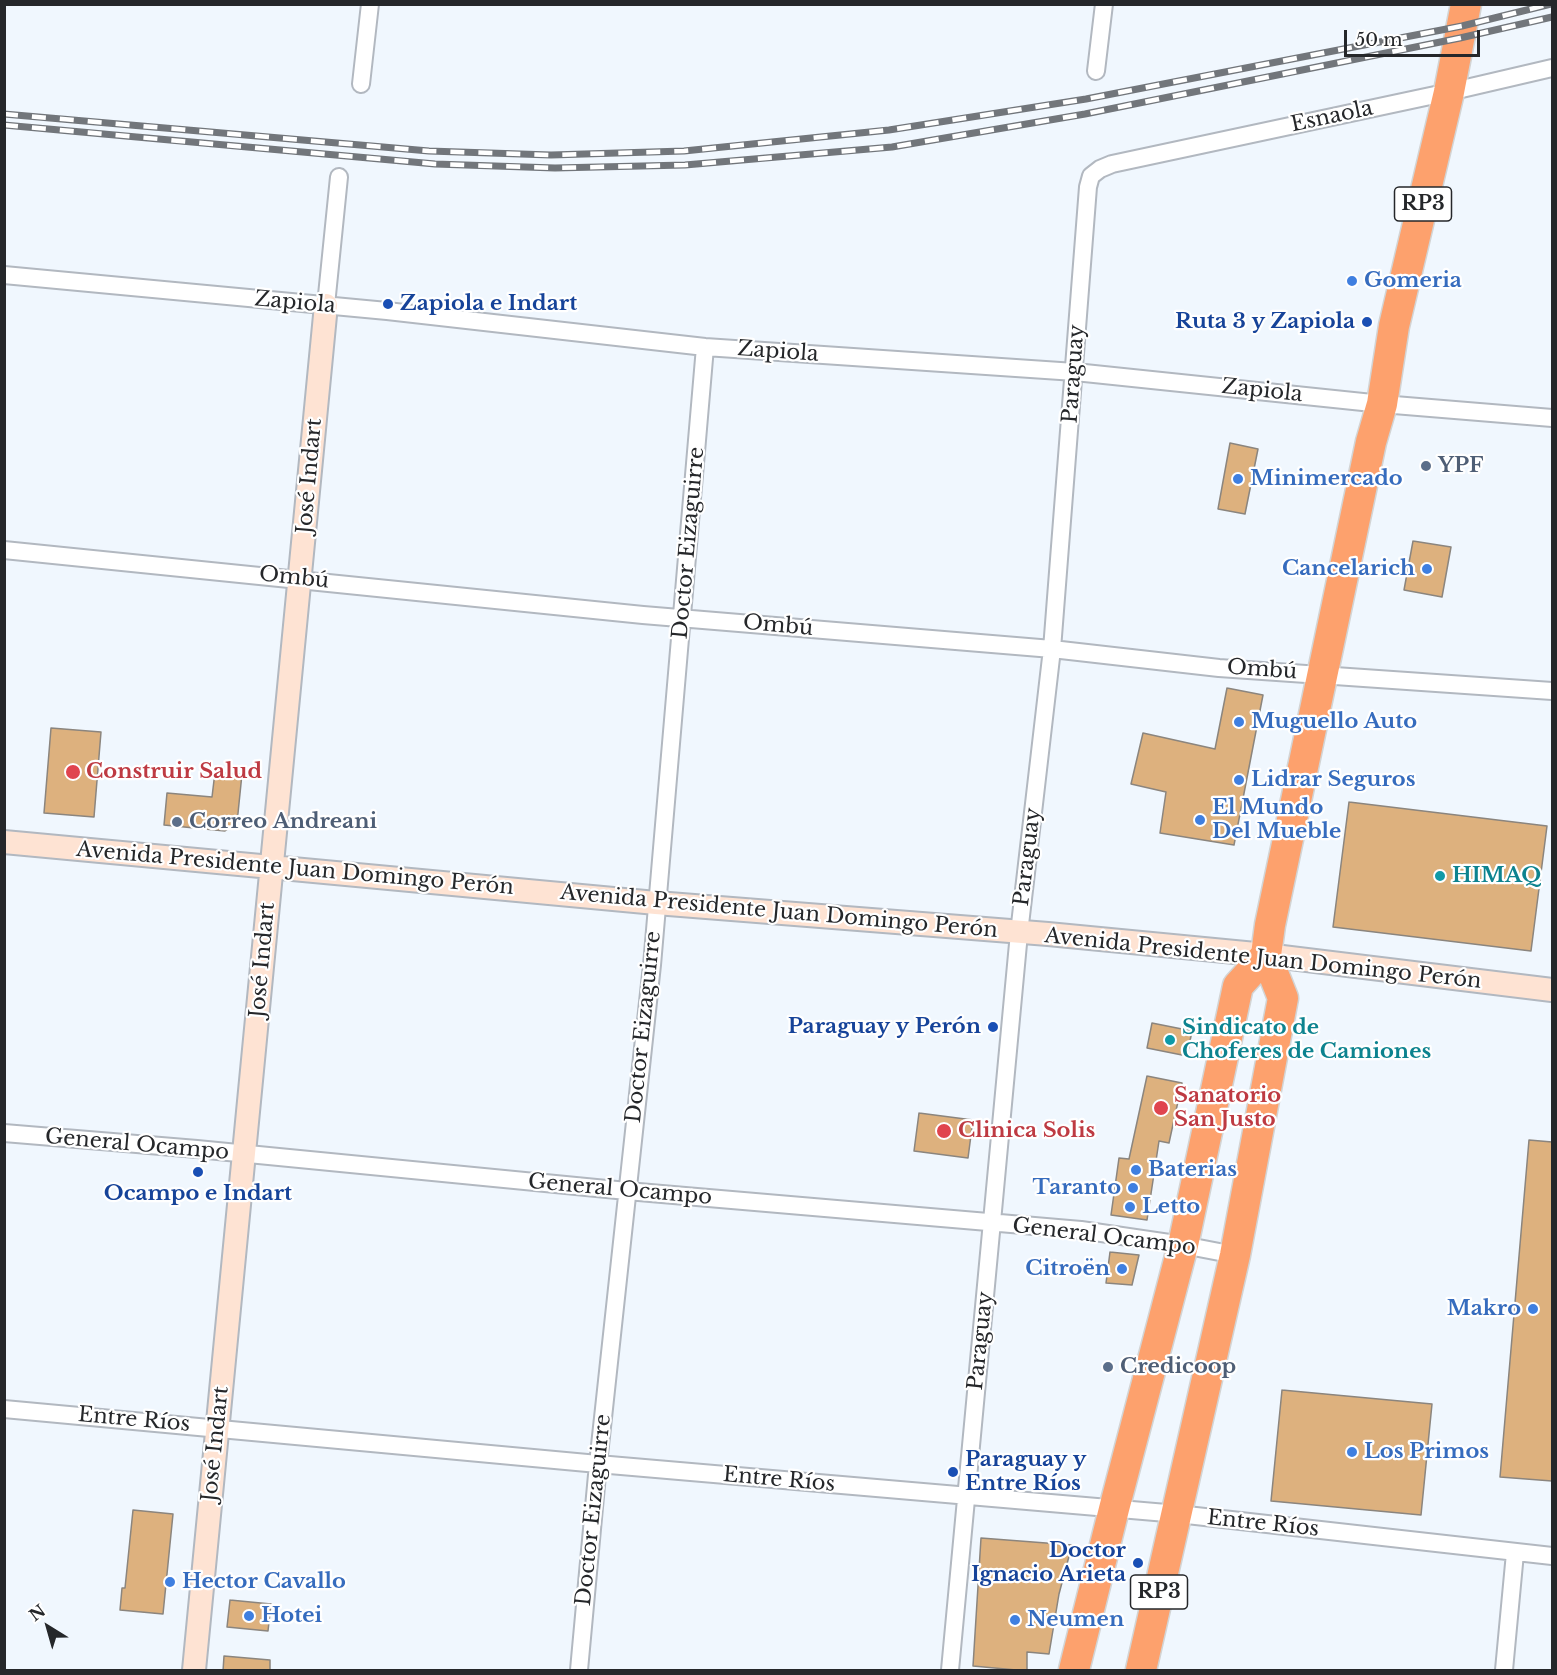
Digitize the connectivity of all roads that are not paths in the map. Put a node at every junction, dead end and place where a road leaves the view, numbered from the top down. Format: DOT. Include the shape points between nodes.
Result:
graph roads {
  1 [pos="370,4"];
  2 [pos="1104,4"];
  3 [pos="1466,4"];
  4 [pos="1552,68"];
  5 [pos="1096,71"];
  6 [pos="361,84"];
  7 [pos="1449,92"];
  8 [pos="1112,164"];
  9 [pos="339,177"];
  10 [pos="4,275"];
  11 [pos="326,305"];
  12 [pos="705,347"];
  13 [pos="1075,372"];
  14 [pos="1382,404"];
  15 [pos="1552,418"];
  16 [pos="4,550"];
  17 [pos="300,579"];
  18 [pos="683,618"];
  19 [pos="1052,649"];
  20 [pos="1321,674"];
  21 [pos="1552,691"];
  22 [pos="4,842"];
  23 [pos="272,866"];
  24 [pos="656,903"];
  25 [pos="1019,933"];
  26 [pos="1266,955"];
  27 [pos="1552,990"];
  28 [pos="4,1133"];
  29 [pos="245,1154"];
  30 [pos="627,1191"];
  31 [pos="993,1223"];
  32 [pos="1183,1245"];
  33 [pos="1235,1255"];
  34 [pos="4,1409"];
  35 [pos="218,1428"];
  36 [pos="598,1464"];
  37 [pos="965,1496"];
  38 [pos="1114,1509"];
  39 [pos="1178,1515"];
  40 [pos="1515,1553"];
  41 [pos="1552,1556"];
  42 [pos="194,1671"];
  43 [pos="579,1671"];
  44 [pos="950,1671"];
  45 [pos="1074,1671"];
  46 [pos="1141,1671"];
  47 [pos="1504,1671"];
  1 -- 6 [label="street"];
  2 -- 5 [label="street"];
  3 -- 7 [label="highway, RP3"];
  4 -- 7 [label="street, Esnaola"];
  7 -- 8 [label="street, Esnaola"];
  7 -- 14 [label="highway, RP3" via="1394,326"];
  8 -- 13 [label="street, Paraguay" via="1091,176 1088,187"];
  9 -- 11 [label="street, José Indart"];
  10 -- 11 [label="street, Zapiola"];
  11 -- 12 [label="street, Zapiola"];
  11 -- 17 [label="street, José Indart"];
  12 -- 13 [label="street, Zapiola"];
  12 -- 18 [label="street, Doctor Eizaguirre"];
  13 -- 14 [label="street, Zapiola"];
  13 -- 19 [label="street, Paraguay"];
  14 -- 15 [label="street, Zapiola"];
  14 -- 20 [label="highway, RP3"];
  16 -- 17 [label="street, Ombú"];
  17 -- 18 [label="street, Ombú"];
  17 -- 23 [label="street, José Indart"];
  18 -- 19 [label="street, Ombú"];
  18 -- 24 [label="street, Doctor Eizaguirre"];
  19 -- 20 [label="street, Ombú" via="1219,668"];
  19 -- 25 [label="street, Paraguay"];
  20 -- 21 [label="street, Ombú"];
  20 -- 26 [label="highway, RP3"];
  22 -- 23 [label="street, Avenida Presidente Juan Domingo Perón"];
  23 -- 24 [label="street, Avenida Presidente Juan Domingo Perón"];
  23 -- 29 [label="street, José Indart"];
  24 -- 25 [label="street, Avenida Presidente Juan Domingo Perón"];
  24 -- 30 [label="street, Doctor Eizaguirre"];
  25 -- 26 [label="street, Avenida Presidente Juan Domingo Perón"];
  25 -- 31 [label="street, Paraguay"];
  26 -- 27 [label="street, Avenida Presidente Juan Domingo Perón"];
  26 -- 32 [label="highway, RP3" via="1239,986"];
  26 -- 33 [label="highway, RP3" via="1283,998"];
  28 -- 29 [label="street, General Ocampo"];
  29 -- 30 [label="street, General Ocampo"];
  29 -- 35 [label="street, José Indart"];
  30 -- 31 [label="street, General Ocampo"];
  30 -- 36 [label="street, Doctor Eizaguirre"];
  31 -- 32 [label="street, General Ocampo" via="1081,1230"];
  31 -- 37 [label="street, Paraguay"];
  32 -- 33 [label="street, General Ocampo"];
  32 -- 38 [label="highway, RP3"];
  33 -- 39 [label="highway, RP3"];
  34 -- 35 [label="street, Entre Ríos"];
  35 -- 36 [label="street, Entre Ríos"];
  35 -- 42 [label="street, José Indart"];
  36 -- 37 [label="street, Entre Ríos"];
  36 -- 43 [label="street, Doctor Eizaguirre"];
  37 -- 38 [label="street, Entre Ríos"];
  37 -- 44 [label="street, Paraguay"];
  38 -- 39 [label="street, Entre Ríos"];
  38 -- 45 [label="highway, RP3"];
  39 -- 40 [label="street, Entre Ríos"];
  39 -- 46 [label="highway, RP3"];
  40 -- 41 [label="street, Entre Ríos"];
  40 -- 47 [label="street"];
}
